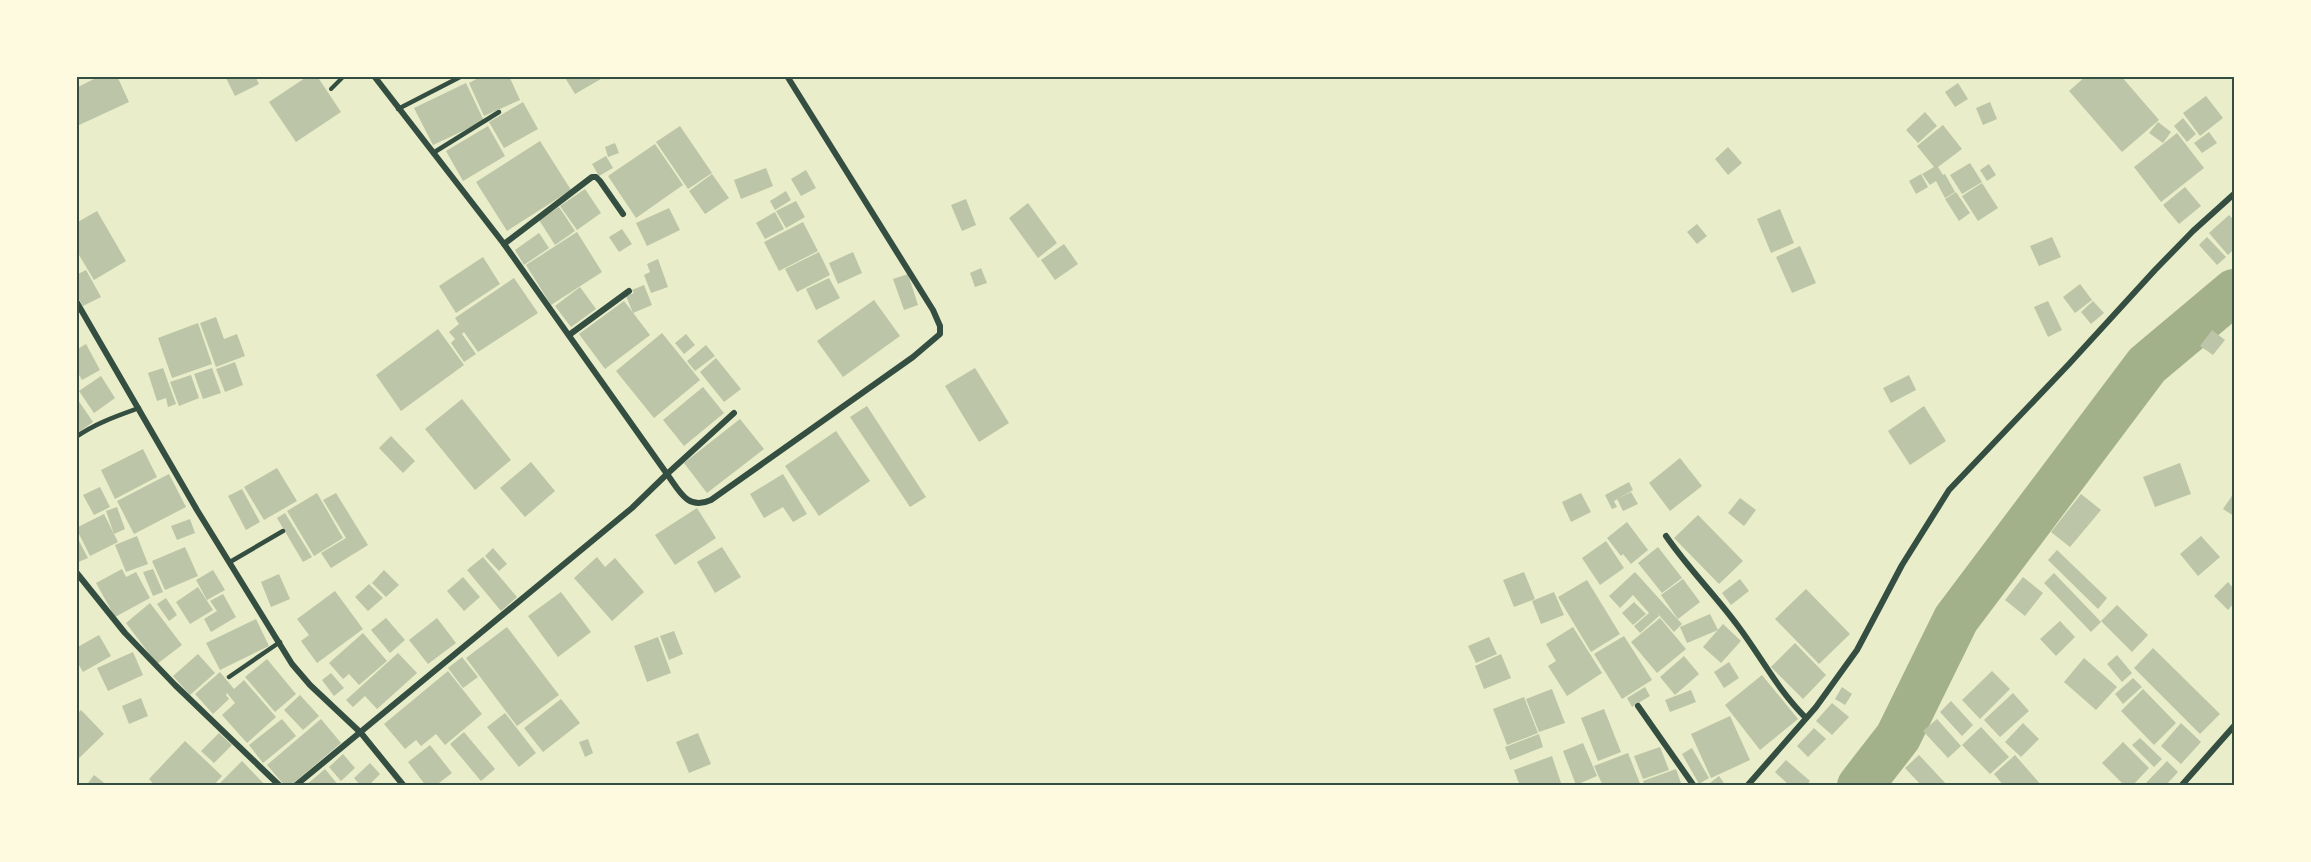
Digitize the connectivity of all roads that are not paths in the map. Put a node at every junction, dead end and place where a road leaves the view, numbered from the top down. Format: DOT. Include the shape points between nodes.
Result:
graph roads {
  1 [pos="374,76"];
  2 [pos="462,76"];
  3 [pos="787,76"];
  4 [pos="398,109"];
  5 [pos="499,112"];
  6 [pos="433,153"];
  7 [pos="2235,194"];
  8 [pos="623,214"];
  9 [pos="504,244"];
  10 [pos="629,291"];
  11 [pos="76,301"];
  12 [pos="569,335"];
  13 [pos="139,408"];
  14 [pos="734,413"];
  15 [pos="76,437"];
  16 [pos="667,474"];
  17 [pos="284,531"];
  18 [pos="1666,537"];
  19 [pos="230,562"];
  20 [pos="76,572"];
  21 [pos="280,642"];
  22 [pos="229,677"];
  23 [pos="1638,706"];
  24 [pos="1806,718"];
  25 [pos="2235,726"];
  26 [pos="361,733"];
  27 [pos="280,786"];
  28 [pos="295,786"];
  29 [pos="405,786"];
  30 [pos="1694,786"];
  31 [pos="1748,786"];
  32 [pos="2181,786"];
  1 -- 4 [label="street"];
  2 -- 4 [label="lane"];
  3 -- 16 [label="street" via="933,310 940,334 711,500 702,504 690,502"];
  4 -- 6 [label="street"];
  5 -- 6 [label="lane"];
  6 -- 9 [label="street"];
  7 -- 24 [label="street" via="2155,270 1949,490 1902,565 1857,650"];
  8 -- 9 [label="street" via="600,181 592,177"];
  9 -- 12 [label="street"];
  10 -- 12 [label="street"];
  11 -- 13 [label="street"];
  12 -- 16 [label="street"];
  13 -- 15 [label="lane"];
  13 -- 19 [label="street"];
  14 -- 16 [label="street"];
  16 -- 26 [label="street" via="632,508"];
  17 -- 19 [label="lane"];
  18 -- 24 [label="street" via="1739,628 1786,699"];
  19 -- 21 [label="street"];
  20 -- 27 [label="street" via="125,633"];
  21 -- 22 [label="lane"];
  21 -- 26 [label="street" via="310,685"];
  23 -- 30 [label="street"];
  24 -- 31 [label="street"];
  25 -- 32 [label="street"];
  26 -- 28 [label="street"];
  26 -- 29 [label="street"];
}
